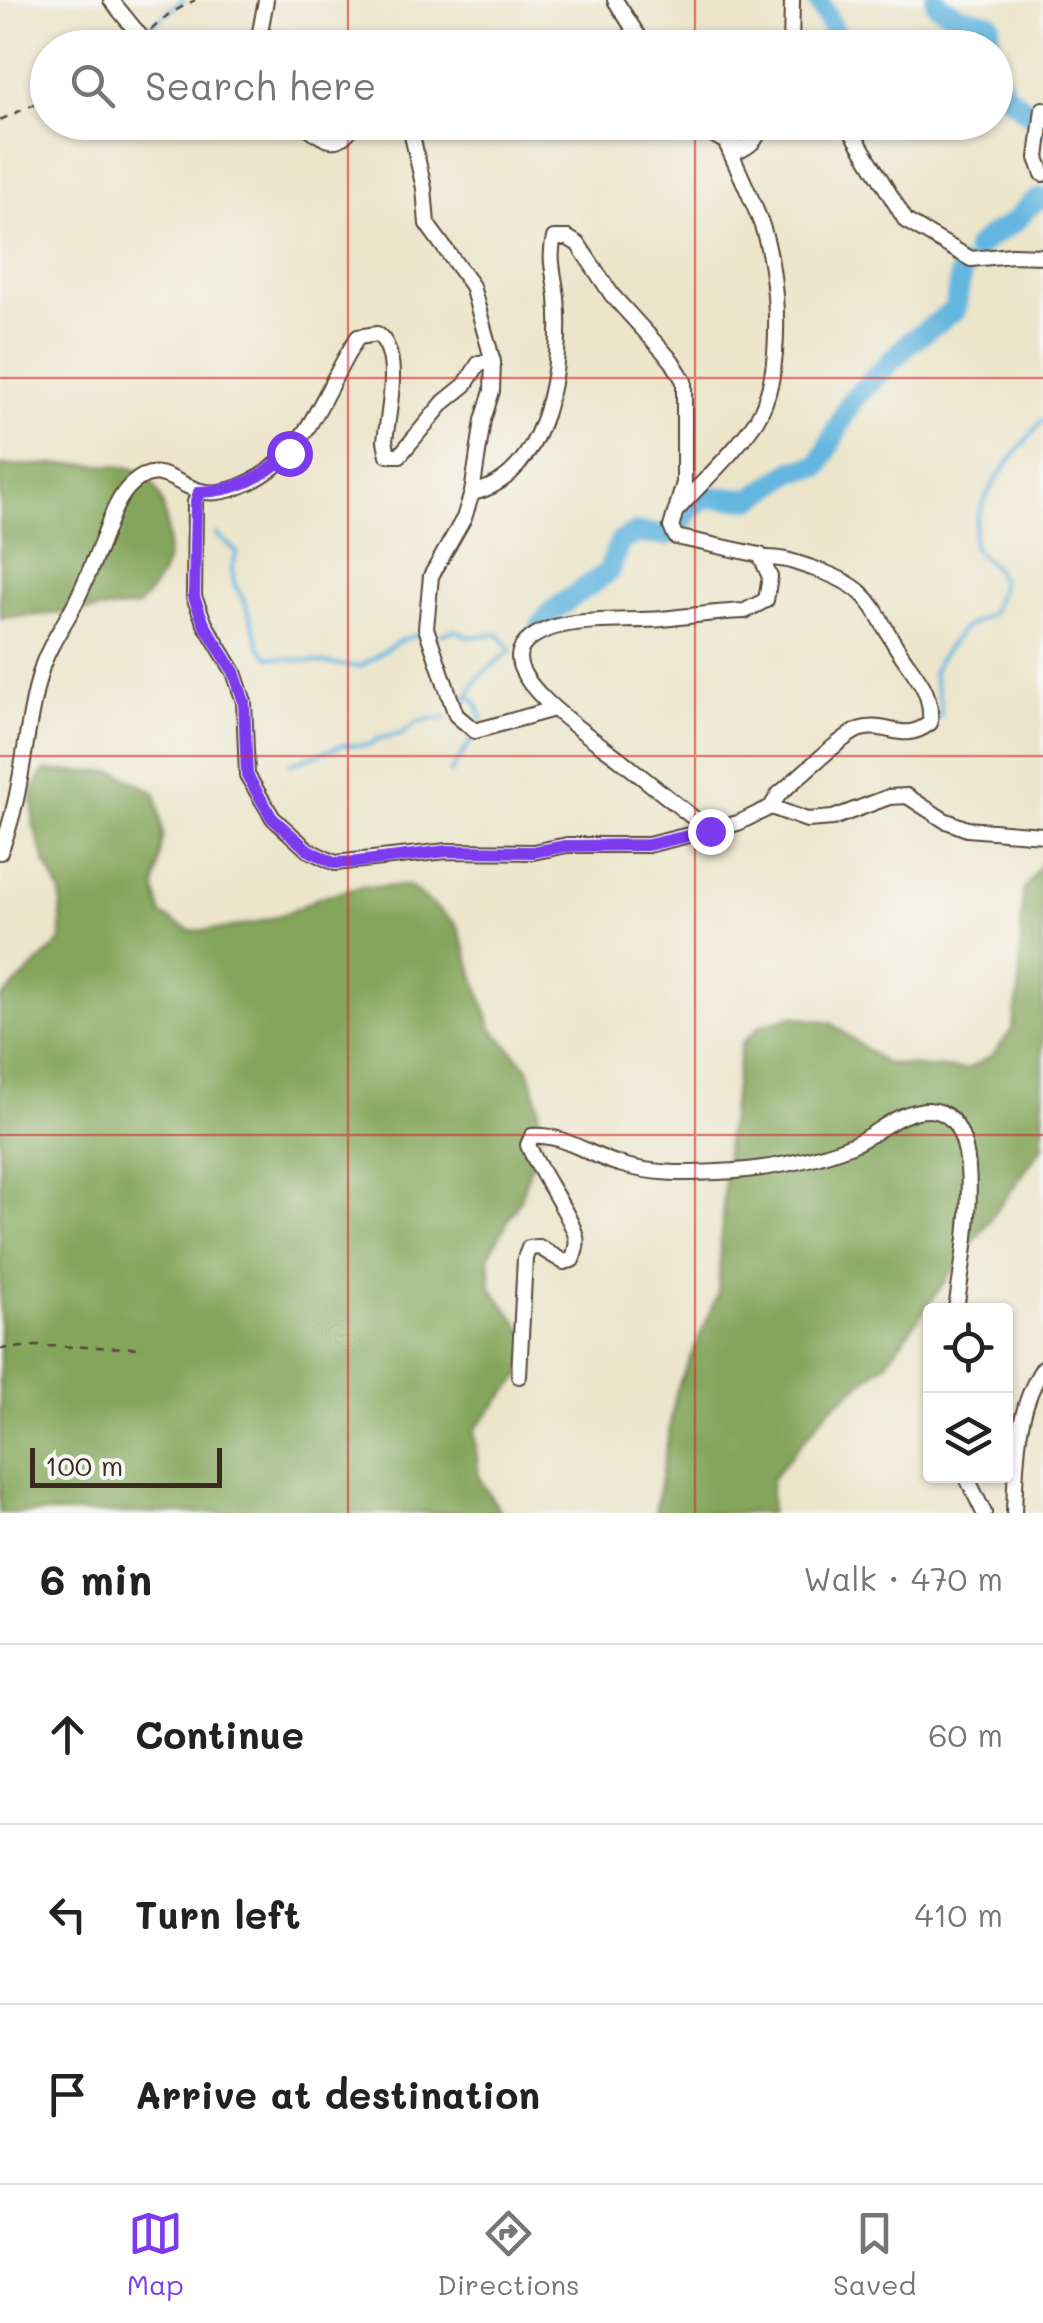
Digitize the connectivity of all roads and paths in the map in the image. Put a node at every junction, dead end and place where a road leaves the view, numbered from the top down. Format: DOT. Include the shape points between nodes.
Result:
graph roads {
  1 [pos="111,0"];
  2 [pos="195,0"];
  3 [pos="266,0"];
  4 [pos="614,0"];
  5 [pos="792,0"];
  6 [pos="136,30"];
  7 [pos="156,30"];
  8 [pos="260,30"];
  9 [pos="634,30"];
  10 [pos="791,30"];
  11 [pos="30,106"];
  12 [pos="1042,110"];
  13 [pos="0,120"];
  14 [pos="413,140"];
  15 [pos="721,140"];
  16 [pos="754,140"];
  17 [pos="857,140"];
  18 [pos="727,145"];
  19 [pos="1043,174"];
  20 [pos="1043,256"];
  21 [pos="493,362"];
  22 [pos="199,492"];
  23 [pos="472,493"];
  24 [pos="676,512"];
  25 [pos="760,555"];
  26 [pos="554,709"];
  27 [pos="771,807"];
  28 [pos="710,831"];
  29 [pos="1043,835"];
  30 [pos="0,852"];
  31 [pos="957,1303"];
  32 [pos="144,1348"];
  33 [pos="0,1349"];
  34 [pos="1043,1368"];
  35 [pos="518,1376"];
  36 [pos="969,1483"];
  37 [pos="984,1513"];
  38 [pos="1014,1513"];
  1 -- 6 [label="street"];
  2 -- 7 [label="path"];
  3 -- 8 [label="street"];
  4 -- 9 [label="street"];
  5 -- 10 [label="street"];
  11 -- 13 [label="path"];
  12 -- 19 [label="street" via="1037,158"];
  14 -- 21 [label="street" via="427,224 472,286"];
  15 -- 18 [label="street"];
  16 -- 18 [label="street" via="741,150"];
  17 -- 20 [label="street" via="906,221 971,259"];
  18 -- 24 [label="street" via="772,266 770,390 756,420"];
  21 -- 22 [label="street" via="479,363 400,456 388,454 392,353 377,334 358,336 289,453 244,485"];
  21 -- 23 [label="street"];
  22 -- 28 [label="street" via="194,597 244,702 247,775 272,818 308,850 334,863 357,862 447,851 648,845"];
  22 -- 30 [label="street" via="172,476 147,474 127,489 110,518 42,666 18,800"];
  23 -- 24 [label="street" via="492,489 539,436 558,346 550,247 554,238 568,238 684,381 684,483"];
  23 -- 26 [label="street" via="431,576 426,628 456,714 475,732"];
  24 -- 25 [label="street" via="676,537"];
  25 -- 26 [label="street" via="770,577 766,600 746,611 578,623 525,644 519,660"];
  25 -- 27 [label="street" via="784,557 856,586 932,703 930,723 917,733 857,729"];
  26 -- 28 [label="street"];
  27 -- 28 [label="street"];
  27 -- 29 [label="street" via="807,820 834,818 907,796 966,829"];
  31 -- 35 [label="street" via="968,1224 967,1148 961,1130 942,1113 906,1114 854,1144 808,1159 716,1172 656,1174 547,1135 532,1136 528,1145 574,1231 576,1252 564,1262 529,1248"];
  32 -- 33 [label="path"];
  34 -- 38 [label="street" via="1025,1403"];
  36 -- 37 [label="street"];
}
